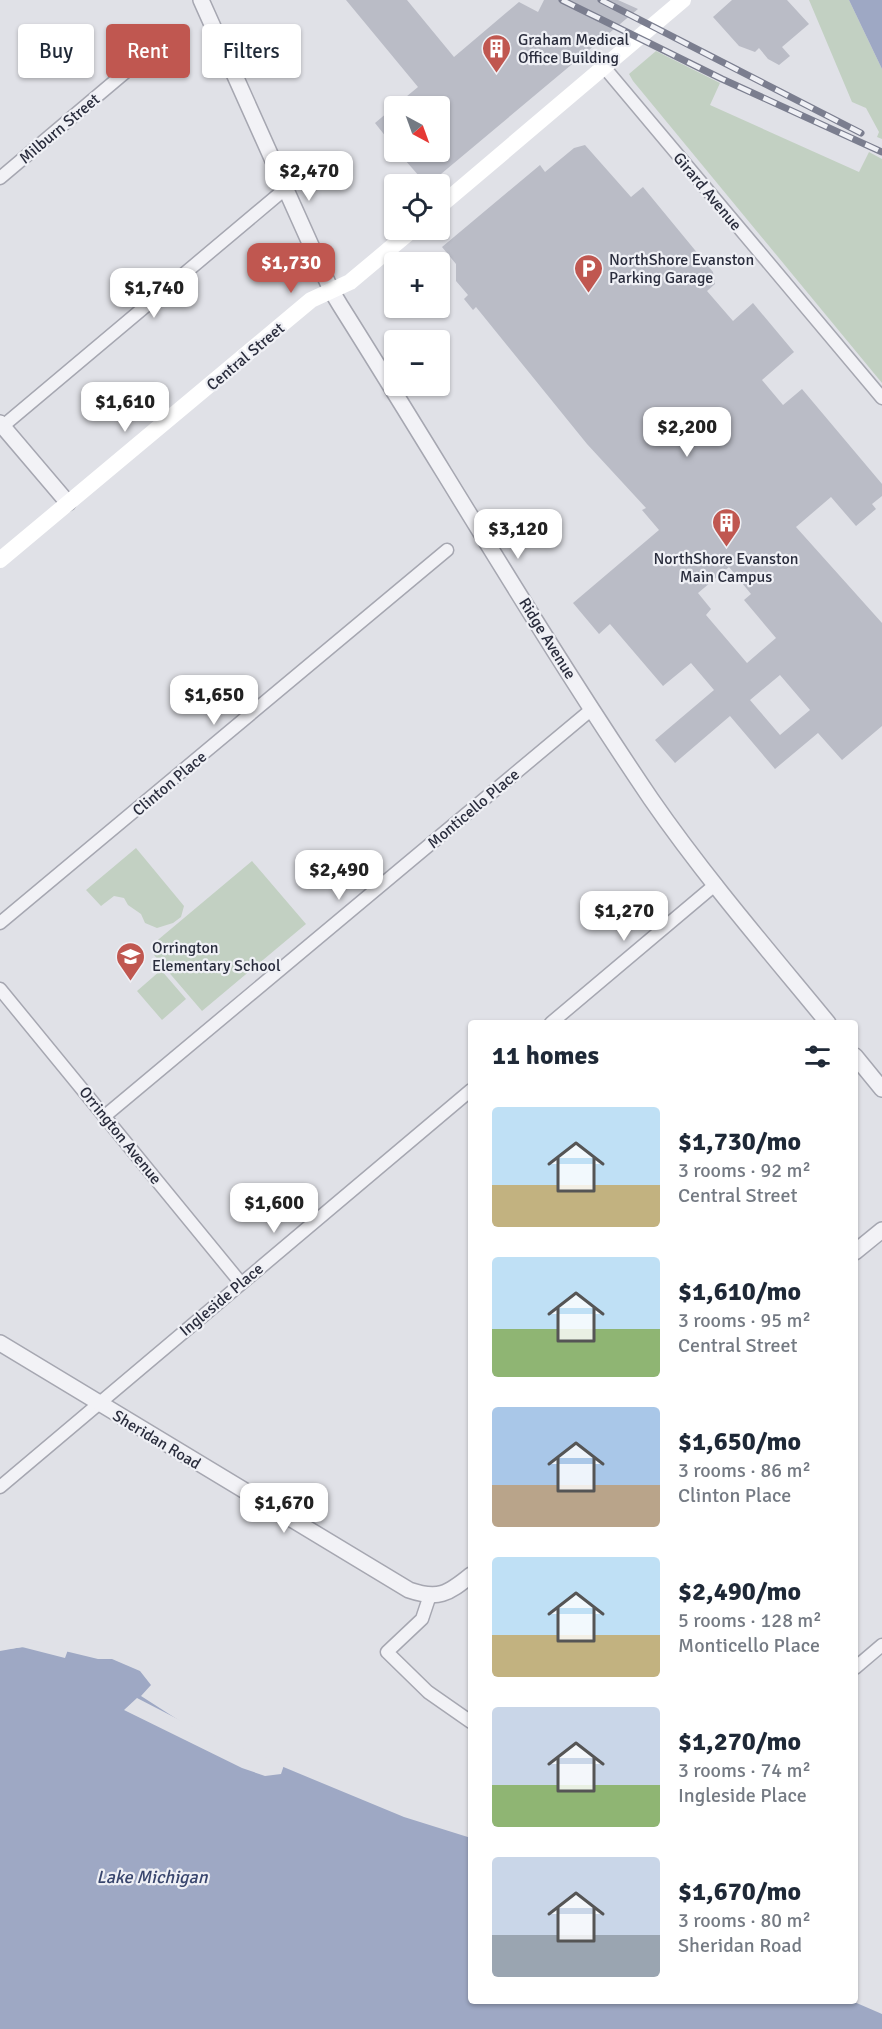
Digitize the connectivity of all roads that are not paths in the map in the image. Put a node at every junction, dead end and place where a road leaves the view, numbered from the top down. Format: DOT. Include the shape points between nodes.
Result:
graph roads {
  1 [pos="201,0"];
  2 [pos="683,0"];
  3 [pos="604,67"];
  4 [pos="118,78"];
  5 [pos="0,178"];
  6 [pos="285,189"];
  7 [pos="450,198"];
  8 [pos="400,240"];
  9 [pos="331,290"];
  10 [pos="882,398"];
  11 [pos="2,425"];
  12 [pos="68,503"];
  13 [pos="447,550"];
  14 [pos="0,560"];
  15 [pos="592,709"];
  16 [pos="716,884"];
  17 [pos="0,923"];
  18 [pos="0,989"];
  19 [pos="555,1020"];
  20 [pos="826,1020"];
  21 [pos="858,1060"];
  22 [pos="882,1089"];
  23 [pos="468,1092"];
  24 [pos="106,1115"];
  25 [pos="882,1230"];
  26 [pos="858,1250"];
  27 [pos="240,1282"];
  28 [pos="0,1343"];
  29 [pos="98,1403"];
  30 [pos="0,1487"];
  31 [pos="468,1577"];
  32 [pos="429,1598"];
  33 [pos="882,1645"];
  34 [pos="858,1665"];
  35 [pos="468,1720"];
  1 -- 6 [label="street, Ridge Avenue"];
  2 -- 3 [label="main road"];
  3 -- 7 [label="main road"];
  3 -- 10 [label="street, Girard Avenue"];
  4 -- 5 [label="street, Milburn Street"];
  6 -- 9 [label="street, Ridge Avenue"];
  6 -- 11 [label="street"];
  8 -- 9 [label="main road, Central Street" via="350,282"];
  9 -- 12 [label="main road, Central Street" via="311,300"];
  9 -- 15 [label="street, Ridge Avenue"];
  11 -- 12 [label="street"];
  12 -- 14 [label="main road, Central Street"];
  13 -- 17 [label="street, Clinton Place"];
  15 -- 16 [label="street, Ridge Avenue" via="652,801"];
  15 -- 24 [label="street, Monticello Place"];
  16 -- 19 [label="street"];
  16 -- 20 [label="street, Ridge Avenue"];
  18 -- 24 [label="street, Orrington Avenue"];
  21 -- 22 [label="street"];
  23 -- 27 [label="street, Ingleside Place"];
  24 -- 27 [label="street, Orrington Avenue"];
  25 -- 26 [label="street"];
  27 -- 29 [label="street, Ingleside Place"];
  28 -- 29 [label="street, Sheridan Road"];
  29 -- 30 [label="street, Ingleside Place"];
  29 -- 32 [label="street, Sheridan Road" via="409,1590"];
  31 -- 32 [label="street" via="447,1592"];
  32 -- 35 [label="street" via="422,1619 387,1652 428,1692"];
  33 -- 34 [label="street"];
}
